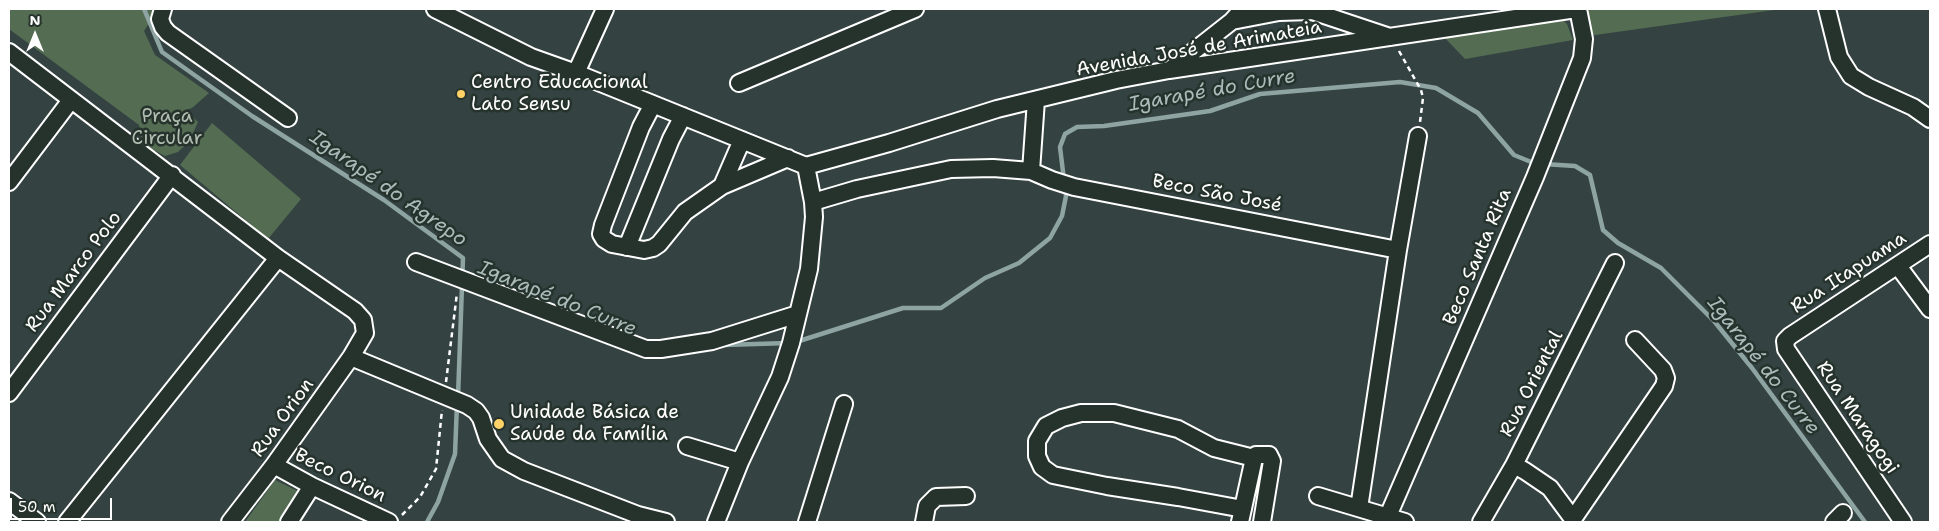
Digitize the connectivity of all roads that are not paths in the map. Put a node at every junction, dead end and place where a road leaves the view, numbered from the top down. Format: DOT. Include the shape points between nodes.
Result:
graph roads {
  1 [pos="163,9"];
  2 [pos="435,9"];
  3 [pos="605,9"];
  4 [pos="915,9"];
  5 [pos="1243,9"];
  6 [pos="1577,9"];
  7 [pos="1827,9"];
  8 [pos="1309,10"];
  9 [pos="1542,12"];
  10 [pos="1232,21"];
  11 [pos="1392,38"];
  12 [pos="9,52"];
  13 [pos="1169,70"];
  14 [pos="576,73"];
  15 [pos="739,83"];
  16 [pos="71,100"];
  17 [pos="1036,100"];
  18 [pos="653,104"];
  19 [pos="683,116"];
  20 [pos="288,118"];
  21 [pos="1930,119"];
  22 [pos="1418,136"];
  23 [pos="742,140"];
  24 [pos="788,158"];
  25 [pos="806,166"];
  26 [pos="1031,171"];
  27 [pos="172,176"];
  28 [pos="9,182"];
  29 [pos="722,186"];
  30 [pos="813,202"];
  31 [pos="1930,244"];
  32 [pos="627,247"];
  33 [pos="1398,250"];
  34 [pos="278,258"];
  35 [pos="416,262"];
  36 [pos="1615,262"];
  37 [pos="1898,266"];
  38 [pos="1930,309"];
  39 [pos="798,314"];
  40 [pos="1790,336"];
  41 [pos="1635,340"];
  42 [pos="351,357"];
  43 [pos="9,393"];
  44 [pos="844,404"];
  45 [pos="687,446"];
  46 [pos="1254,458"];
  47 [pos="740,462"];
  48 [pos="274,465"];
  49 [pos="1514,465"];
  50 [pos="312,486"];
  51 [pos="966,496"];
  52 [pos="1318,496"];
  53 [pos="9,501"];
  54 [pos="1359,508"];
  55 [pos="1241,516"];
  56 [pos="1388,516"];
  57 [pos="1572,521"];
  58 [pos="37,522"];
  59 [pos="67,522"];
  60 [pos="230,522"];
  61 [pos="289,522"];
  62 [pos="388,522"];
  63 [pos="666,522"];
  64 [pos="716,522"];
  65 [pos="807,522"];
  66 [pos="924,522"];
  67 [pos="1262,522"];
  68 [pos="1405,522"];
  69 [pos="1481,522"];
  70 [pos="1903,522"];
  1 -- 20 [label="street" via="160,19 168,33"];
  2 -- 14 [label="street" via="531,58"];
  3 -- 14 [label="street"];
  4 -- 15 [label="street"];
  5 -- 10 [label="street"];
  6 -- 9 [label="street, Avenida José de Arimateia"];
  6 -- 56 [label="street, Beco Santa Rita" via="1584,39 1582,58 1535,177"];
  7 -- 21 [label="street" via="1837,52 1851,76"];
  8 -- 10 [label="street"];
  8 -- 11 [label="street"];
  9 -- 11 [label="street, Avenida José de Arimateia"];
  10 -- 13 [label="street"];
  11 -- 13 [label="street, Avenida José de Arimateia"];
  12 -- 16 [label="street"];
  13 -- 17 [label="street, Avenida José de Arimateia"];
  14 -- 18 [label="street"];
  16 -- 27 [label="street"];
  16 -- 28 [label="street"];
  17 -- 25 [label="street, Avenida José de Arimateia"];
  17 -- 26 [label="street"];
  18 -- 19 [label="street"];
  18 -- 32 [label="street" via="641,127 601,234 612,244"];
  19 -- 23 [label="street"];
  19 -- 32 [label="street"];
  22 -- 33 [label="street"];
  23 -- 24 [label="street"];
  23 -- 29 [label="street"];
  24 -- 25 [label="street"];
  24 -- 29 [label="street"];
  25 -- 30 [label="street"];
  26 -- 30 [label="street, Beco São José" via="951,169"];
  26 -- 33 [label="street, Beco São José" via="1074,186"];
  27 -- 34 [label="street"];
  27 -- 43 [label="street, Rua Marco Polo"];
  29 -- 32 [label="street" via="691,206 653,248"];
  30 -- 39 [label="street" via="809,269"];
  31 -- 37 [label="street, Rua Itapuama"];
  33 -- 54 [label="street"];
  34 -- 42 [label="street, Rua Orion" via="355,311 363,320 365,333"];
  34 -- 59 [label="street"];
  35 -- 39 [label="street" via="646,348 712,341"];
  36 -- 49 [label="street, Rua Oriental"];
  37 -- 38 [label="street"];
  37 -- 40 [label="street, Rua Itapuama"];
  39 -- 47 [label="street" via="780,377"];
  40 -- 70 [label="street, Rua Maragogi" via="1786,348"];
  41 -- 57 [label="street" via="1664,370 1664,386"];
  42 -- 48 [label="street, Rua Orion"];
  42 -- 63 [label="street" via="468,404 476,411 488,439 502,459 524,471 638,515"];
  44 -- 65 [label="street"];
  45 -- 47 [label="street"];
  46 -- 55 [label="street"];
  46 -- 55 [label="street" via="1214,448 1178,429 1114,413 1081,413 1062,418 1046,426 1037,441 1037,456 1042,467 1053,475 1178,497"];
  46 -- 67 [label="street" via="1256,455 1268,455 1272,459"];
  47 -- 64 [label="street"];
  48 -- 50 [label="street, Beco Orion"];
  48 -- 60 [label="street, Rua Orion"];
  49 -- 57 [label="street" via="1550,488"];
  49 -- 69 [label="street, Rua Oriental"];
  50 -- 61 [label="street"];
  50 -- 62 [label="street, Beco Orion"];
  51 -- 66 [label="street" via="936,497 927,506"];
  52 -- 54 [label="street"];
  53 -- 58 [label="street"];
  54 -- 56 [label="street"];
  56 -- 68 [label="street"];
}
